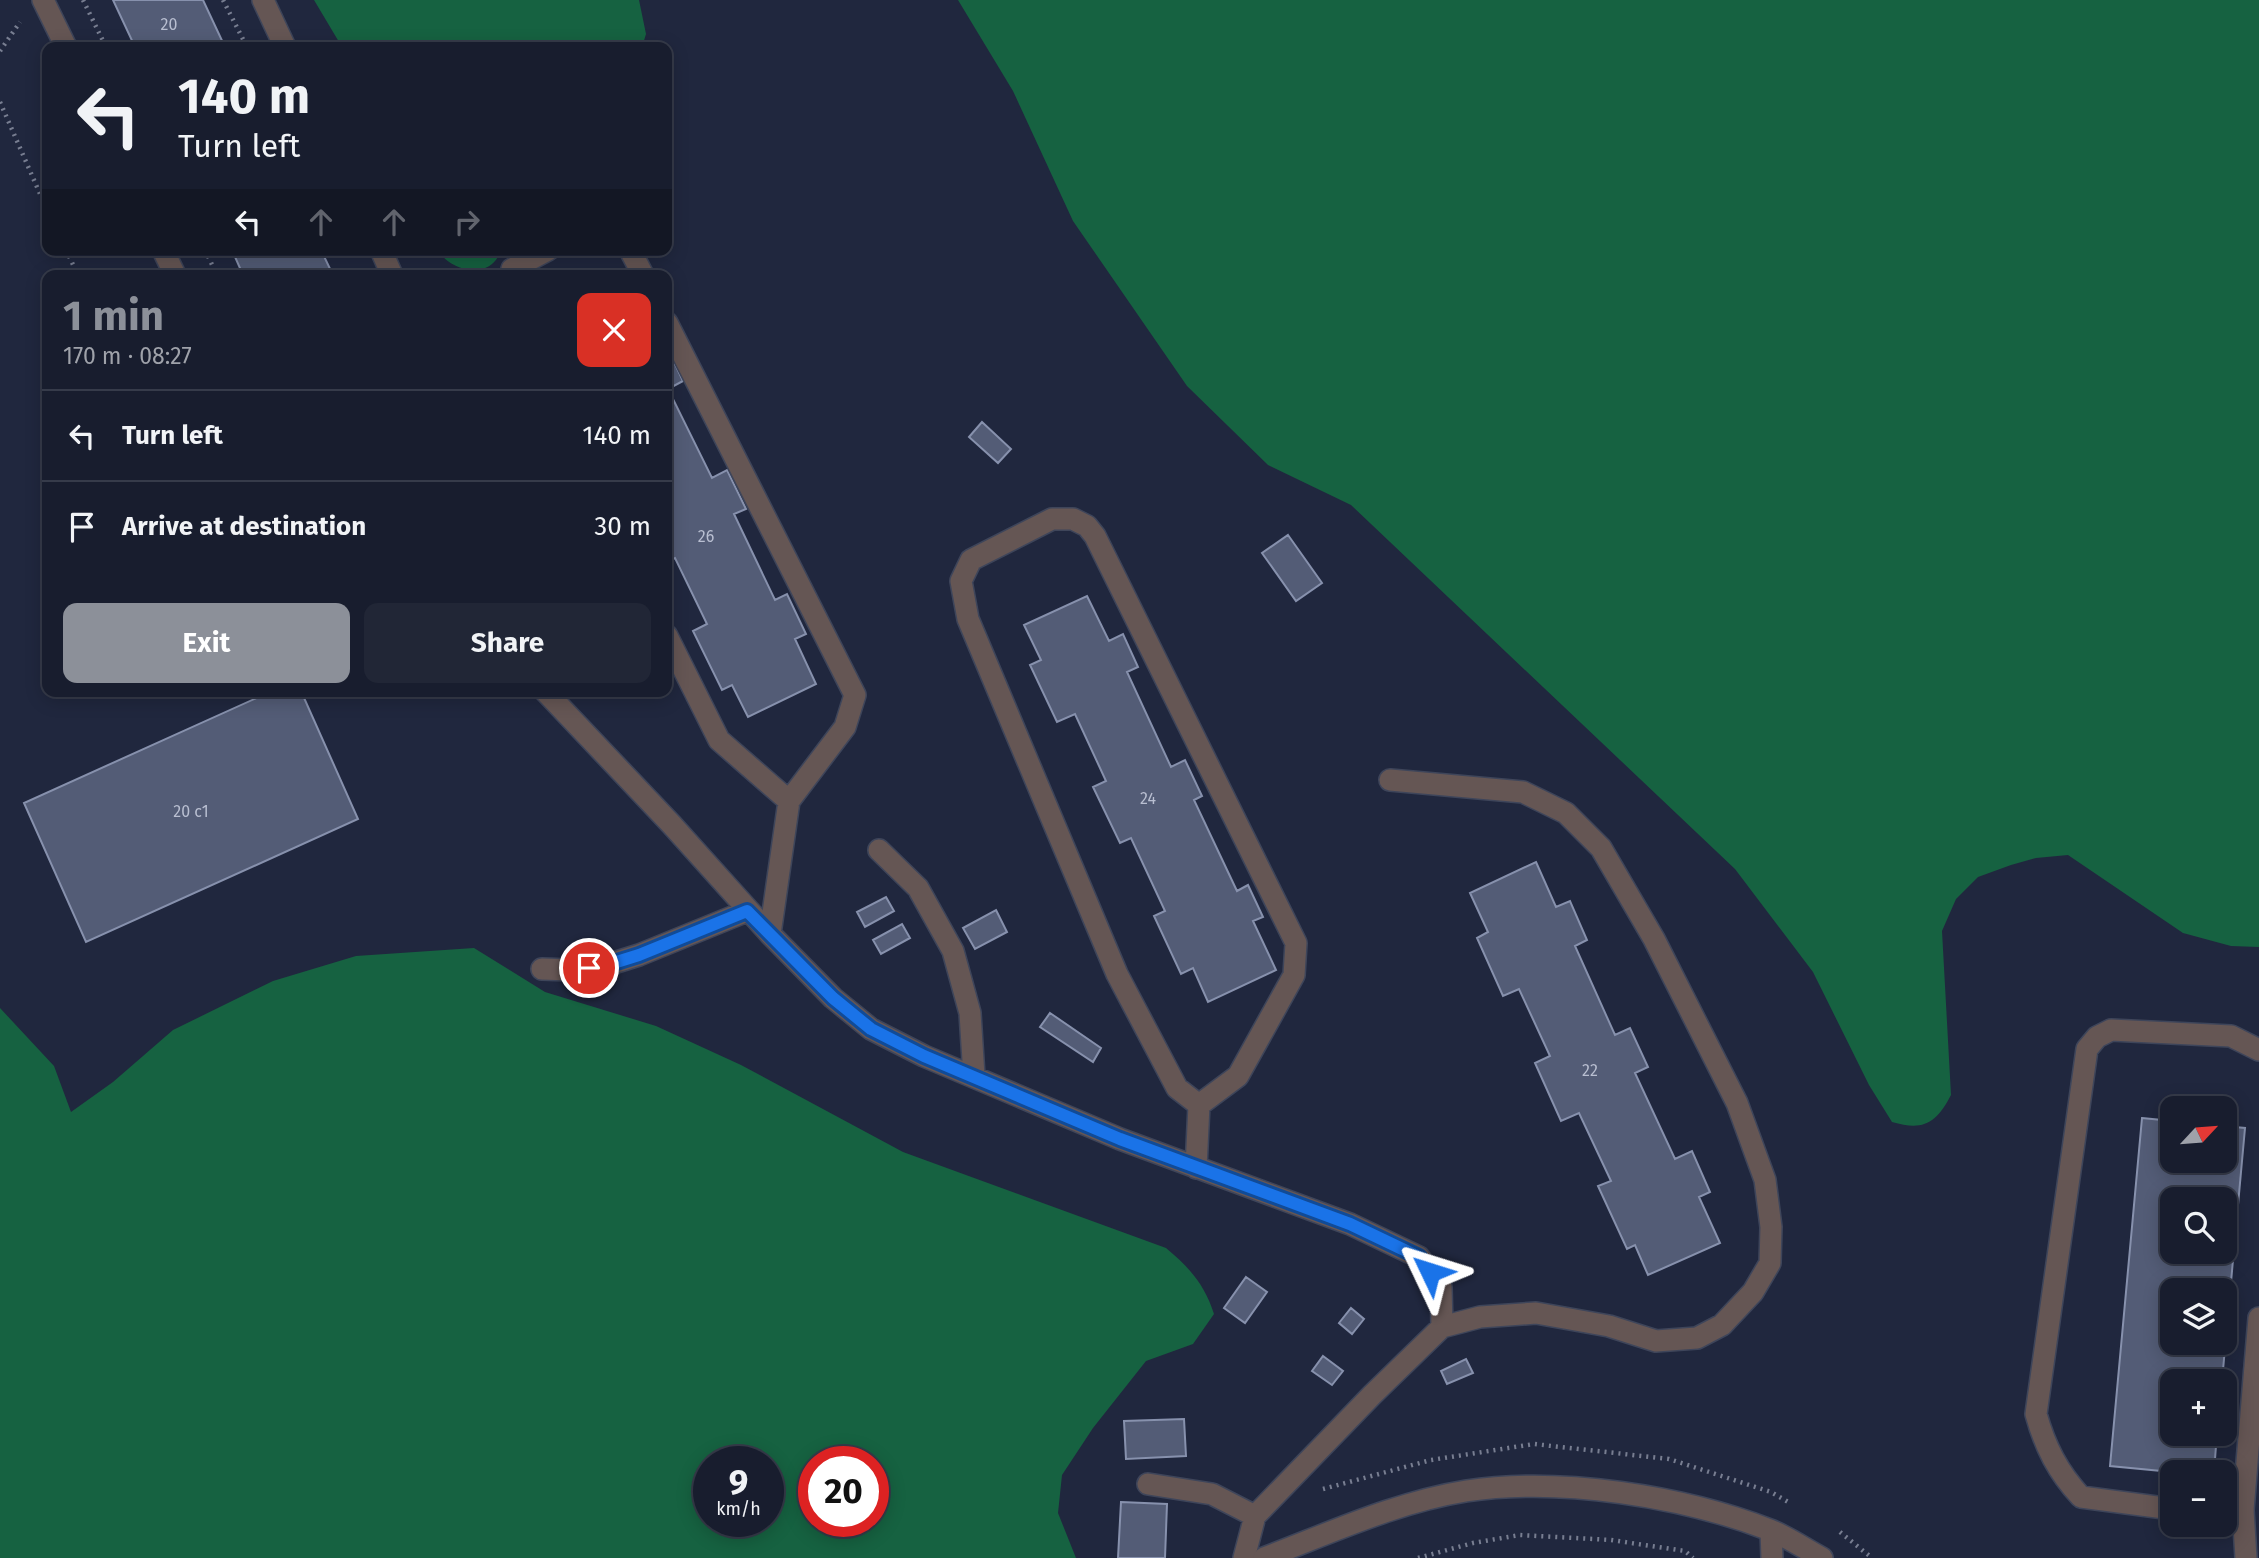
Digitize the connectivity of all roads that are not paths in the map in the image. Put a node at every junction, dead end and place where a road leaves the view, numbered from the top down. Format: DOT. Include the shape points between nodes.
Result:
graph roads {
  1 [pos="43,0"];
  2 [pos="263,0"];
  3 [pos="64,42"];
  4 [pos="283,42"];
  5 [pos="537,256"];
  6 [pos="512,270"];
  7 [pos="672,333"];
  8 [pos="672,646"];
  9 [pos="551,697"];
  10 [pos="1390,780"];
  11 [pos="789,801"];
  12 [pos="879,850"];
  13 [pos="747,911"];
  14 [pos="770,934"];
  15 [pos="542,969"];
  16 [pos="2259,1049"];
  17 [pos="974,1076"];
  18 [pos="1199,1105"];
  19 [pos="1196,1168"];
  20 [pos="2259,1318"];
  21 [pos="1442,1327"];
  22 [pos="1148,1484"];
  23 [pos="2237,1487"];
  24 [pos="2160,1507"];
  25 [pos="1255,1516"];
  26 [pos="2237,1522"];
  27 [pos="1772,1531"];
  28 [pos="1244,1558"];
  29 [pos="1264,1558"];
  30 [pos="1772,1558"];
  31 [pos="1822,1558"];
  32 [pos="2246,1558"];
  1 -- 3 [label="street"];
  2 -- 4 [label="street"];
  5 -- 6 [label="street"];
  7 -- 11 [label="street" via="855,695 845,727"];
  8 -- 11 [label="street" via="719,740"];
  9 -- 13 [label="street"];
  10 -- 21 [label="street" via="1523,792 1566,813 1601,848 1654,939 1737,1103 1765,1180 1771,1227 1770,1263 1753,1292 1722,1325 1697,1338 1656,1341 1609,1326 1536,1313 1480,1317"];
  11 -- 14 [label="street"];
  12 -- 17 [label="street" via="918,888 953,951 970,1013"];
  13 -- 14 [label="street"];
  13 -- 15 [label="street" via="607,965 571,971"];
  14 -- 17 [label="street" via="871,1029"];
  16 -- 24 [label="street" via="2231,1035 2111,1030 2087,1049 2036,1414 2044,1442 2063,1477 2081,1497"];
  17 -- 19 [label="street"];
  18 -- 18 [label="street" via="1238,1076 1294,975 1296,943 1095,536 1073,519 1052,519 971,560 961,582 968,619 1117,974 1177,1088"];
  18 -- 19 [label="street"];
  19 -- 21 [label="street" via="1350,1224 1419,1257 1441,1287"];
  20 -- 23 [label="street"];
  21 -- 25 [label="street"];
  22 -- 25 [label="street" via="1212,1494"];
  25 -- 28 [label="street"];
  26 -- 32 [label="street"];
  27 -- 29 [label="street" via="1681,1503 1514,1485 1412,1505"];
  27 -- 30 [label="street"];
  27 -- 31 [label="street"];
}
